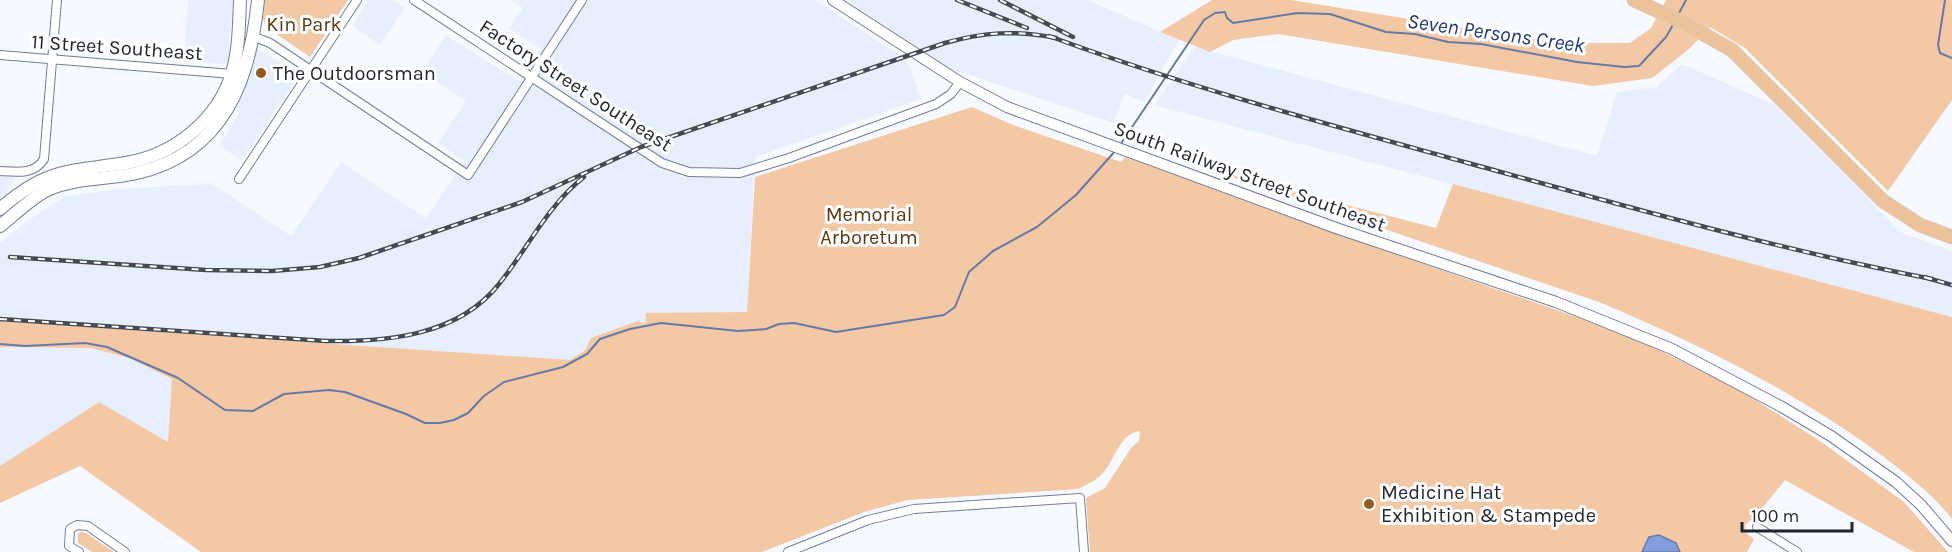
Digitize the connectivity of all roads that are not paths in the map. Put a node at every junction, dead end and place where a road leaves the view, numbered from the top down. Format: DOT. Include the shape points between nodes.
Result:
graph roads {
  1 [pos="57,0"];
  2 [pos="240,0"];
  3 [pos="258,0"];
  4 [pos="357,0"];
  5 [pos="414,0"];
  6 [pos="582,0"];
  7 [pos="833,0"];
  8 [pos="1640,3"];
  9 [pos="252,36"];
  10 [pos="0,55"];
  11 [pos="53,59"];
  12 [pos="310,70"];
  13 [pos="232,74"];
  14 [pos="532,77"];
  15 [pos="960,82"];
  16 [pos="203,131"];
  17 [pos="0,171"];
  18 [pos="239,179"];
  19 [pos="0,209"];
  20 [pos="0,226"];
  21 [pos="1952,237"];
  22 [pos="1757,526"];
  23 [pos="1952,541"];
  24 [pos="79,552"];
  25 [pos="125,552"];
  26 [pos="788,552"];
  27 [pos="1084,552"];
  28 [pos="1797,552"];
  1 -- 11 [label="street"];
  2 -- 13 [label="main road"];
  3 -- 9 [label="main road"];
  4 -- 12 [label="street"];
  5 -- 14 [label="street, Factory Street Southeast"];
  6 -- 14 [label="street"];
  7 -- 15 [label="street, South Railway Street Southeast"];
  8 -- 21 [label="main road" via="1732,50 1883,201 1920,225"];
  9 -- 12 [label="street" via="270,43"];
  9 -- 16 [label="main road" via="239,89 220,120"];
  10 -- 11 [label="street, 11 Street Southeast"];
  11 -- 13 [label="street, 11 Street Southeast"];
  11 -- 17 [label="street" via="45,156 38,167 24,172"];
  12 -- 14 [label="street" via="468,175"];
  12 -- 18 [label="street"];
  13 -- 16 [label="main road"];
  14 -- 15 [label="street, Factory Street Southeast" via="662,163 706,174 751,170 873,129 943,101"];
  15 -- 23 [label="street, South Railway Street Southeast" via="1007,107 1336,228 1556,302 1672,349 1831,436 1896,482"];
  16 -- 19 [label="main road" via="140,160 54,174 32,184"];
  16 -- 20 [label="main road" via="178,157 150,170 57,186"];
  22 -- 28 [label="street"];
  24 -- 25 [label="street" via="69,546 68,537 77,525 88,526"];
  26 -- 27 [label="street" via="868,520 914,509 1080,498"];
}
